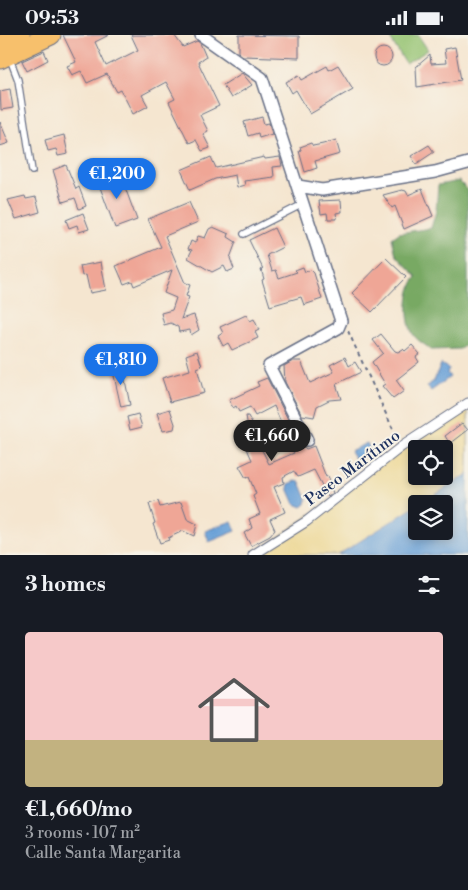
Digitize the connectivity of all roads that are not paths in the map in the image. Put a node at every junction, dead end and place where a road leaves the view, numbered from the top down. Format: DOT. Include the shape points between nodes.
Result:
graph roads {
  1 [pos="20,35"];
  2 [pos="51,35"];
  3 [pos="201,35"];
  4 [pos="3,53"];
  5 [pos="468,163"];
  6 [pos="32,171"];
  7 [pos="298,186"];
  8 [pos="304,204"];
  9 [pos="244,234"];
  10 [pos="468,403"];
  11 [pos="306,440"];
  12 [pos="253,555"];
  1 -- 4 [label="main road"];
  2 -- 4 [label="main road"];
  3 -- 7 [label="street" via="262,78"];
  4 -- 6 [label="lane" via="18,80"];
  5 -- 7 [label="street" via="435,173 322,190"];
  7 -- 8 [label="street"];
  8 -- 9 [label="lane"];
  8 -- 11 [label="street" via="341,321 338,328 269,366"];
  10 -- 12 [label="street, Paseo Marítimo" via="402,447 307,521"];
}
